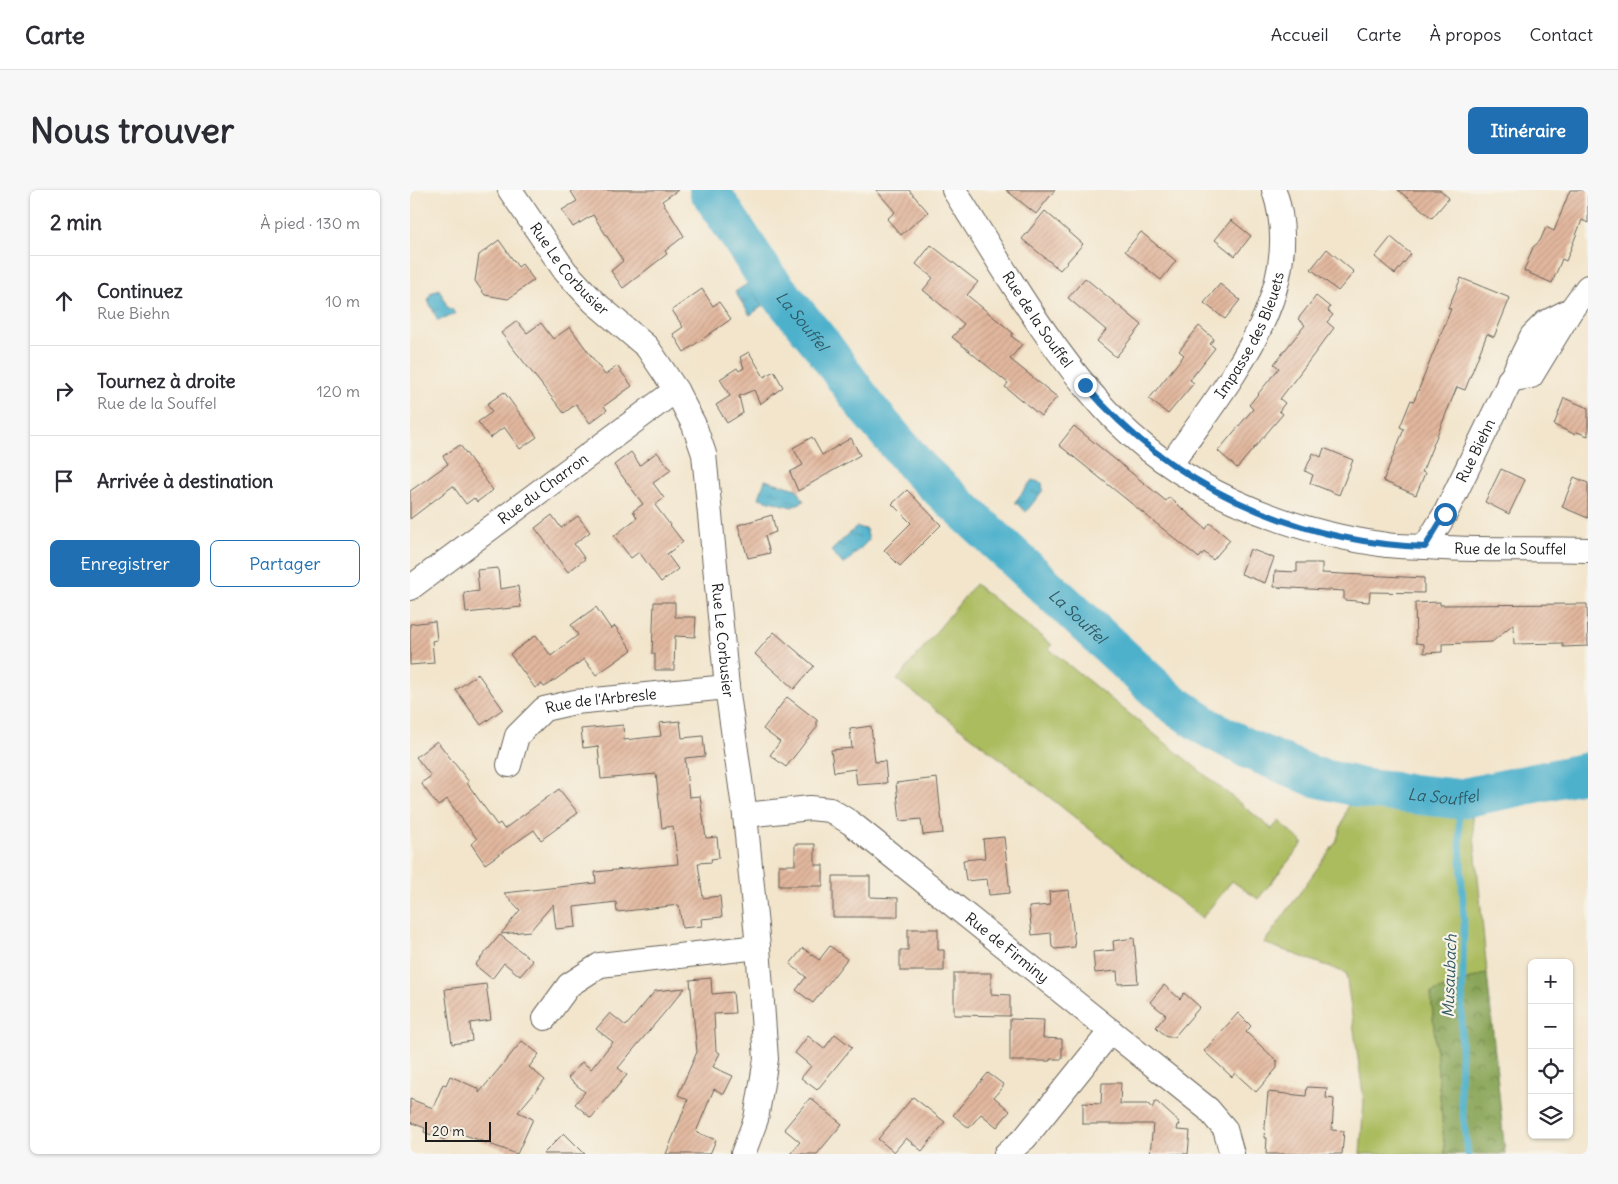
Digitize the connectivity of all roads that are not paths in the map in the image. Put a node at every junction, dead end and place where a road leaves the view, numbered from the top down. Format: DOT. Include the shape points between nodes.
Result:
graph roads {
  1 [pos="510,190"];
  2 [pos="954,190"];
  3 [pos="1274,190"];
  4 [pos="1588,287"];
  5 [pos="676,390"];
  6 [pos="1171,464"];
  7 [pos="1425,547"];
  8 [pos="1588,550"];
  9 [pos="410,588"];
  10 [pos="727,687"];
  11 [pos="508,765"];
  12 [pos="745,815"];
  13 [pos="758,947"];
  14 [pos="545,1018"];
  15 [pos="1111,1031"];
  16 [pos="743,1154"];
  17 [pos="1006,1154"];
  18 [pos="1232,1154"];
  1 -- 5 [label="street, Rue Le Corbusier" via="565,271 594,302 646,347"];
  2 -- 6 [label="street, Rue de la Souffel" via="1085,385 1122,426"];
  3 -- 6 [label="street, Impasse des Bleuets" via="1284,240 1274,293 1243,358"];
  4 -- 7 [label="street, Rue Biehn" via="1531,376 1509,380 1445,514"];
  5 -- 9 [label="street, Rue du Charron"];
  5 -- 10 [label="street, Rue Le Corbusier" via="704,454"];
  6 -- 7 [label="street, Rue de la Souffel" via="1232,501 1276,519 1344,538 1388,546"];
  7 -- 8 [label="street, Rue de la Souffel"];
  10 -- 11 [label="street, Rue de l'Arbresle" via="576,702 544,709 517,736"];
  10 -- 12 [label="street, Rue Le Corbusier"];
  12 -- 13 [label="street, Rue Le Corbusier"];
  12 -- 15 [label="street, Rue de Firminy" via="810,808 830,810 851,823"];
  13 -- 14 [label="street" via="600,965 569,985"];
  13 -- 16 [label="street, Rue Le Corbusier" via="766,1059 756,1119"];
  15 -- 17 [label="street" via="1025,1138"];
  15 -- 18 [label="street, Rue de Firminy" via="1208,1109 1225,1129"];
}
